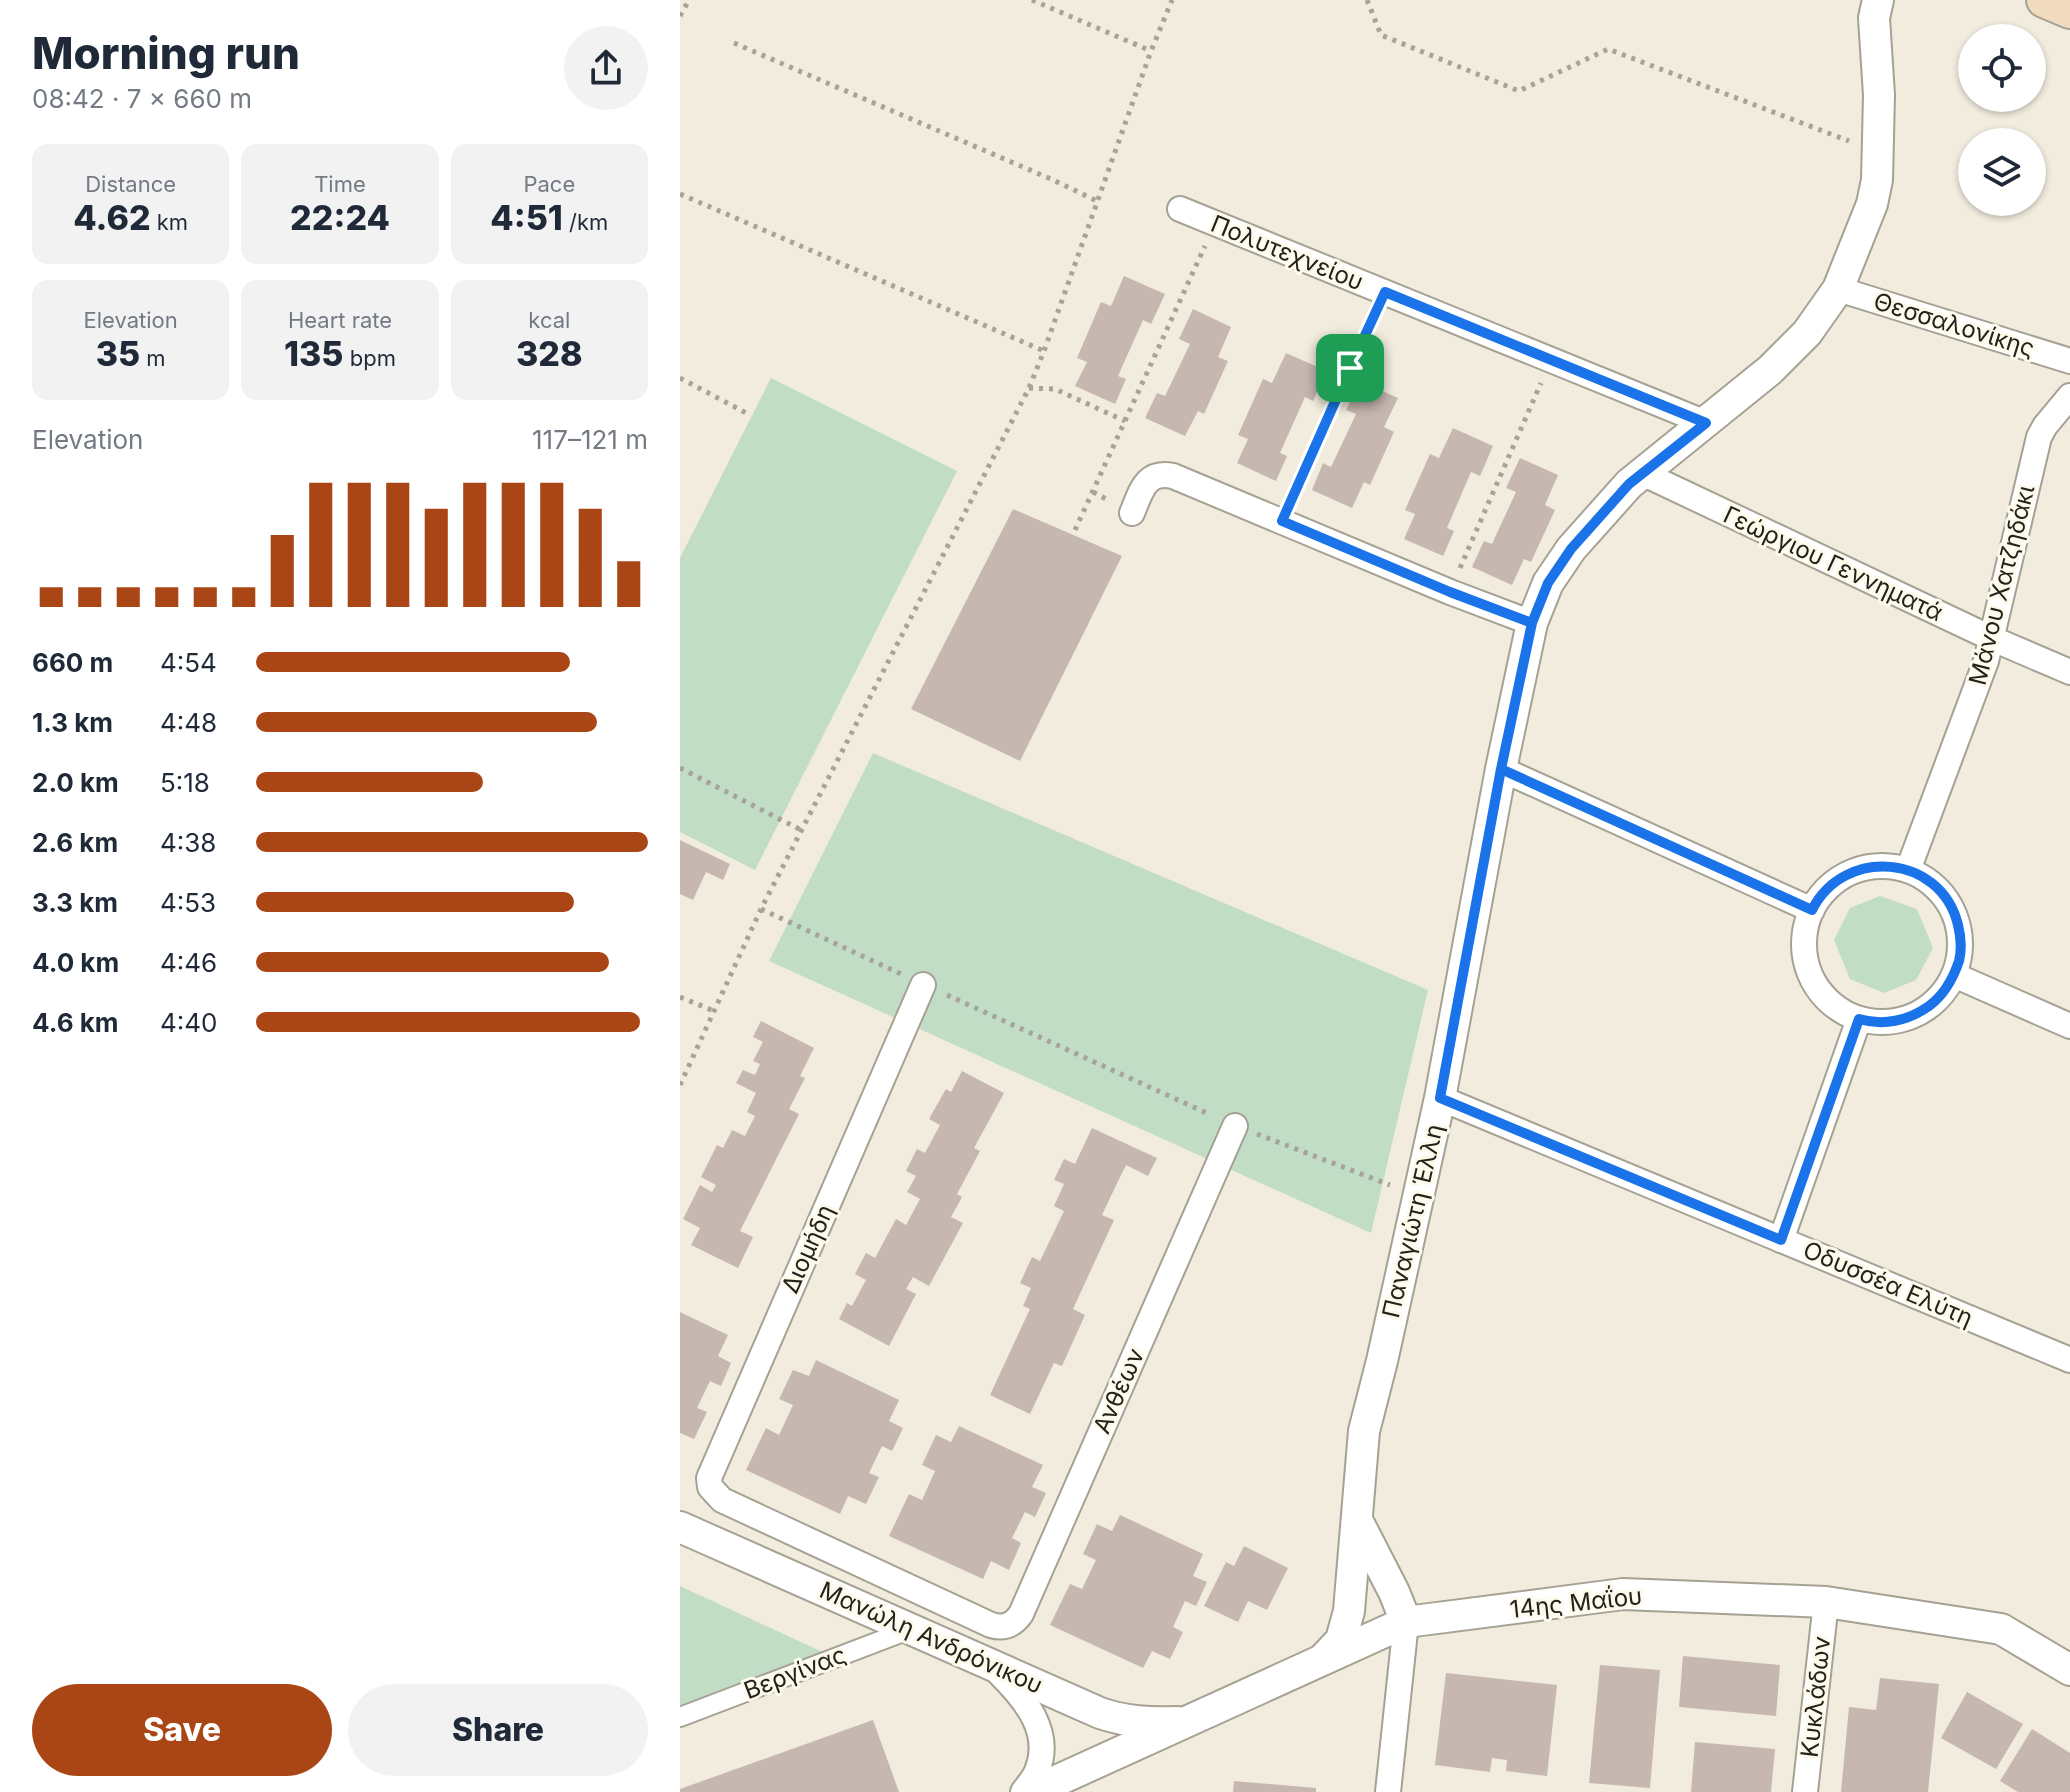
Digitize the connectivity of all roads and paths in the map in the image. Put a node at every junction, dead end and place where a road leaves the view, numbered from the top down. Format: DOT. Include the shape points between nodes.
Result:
graph roads {
  1 [pos="689,0"];
  2 [pos="1032,0"];
  3 [pos="1172,0"];
  4 [pos="1367,0"];
  5 [pos="1878,0"];
  6 [pos="2044,0"];
  7 [pos="2070,11"];
  8 [pos="680,16"];
  9 [pos="734,43"];
  10 [pos="1151,51"];
  11 [pos="1877,152"];
  12 [pos="680,194"];
  13 [pos="1097,201"];
  14 [pos="1180,209"];
  15 [pos="1215,223"];
  16 [pos="1838,289"];
  17 [pos="1385,292"];
  18 [pos="1044,351"];
  19 [pos="1551,360"];
  20 [pos="2070,361"];
  21 [pos="680,378"];
  22 [pos="1029,388"];
  23 [pos="2070,396"];
  24 [pos="748,414"];
  25 [pos="1125,421"];
  26 [pos="1706,423"];
  27 [pos="1642,473"];
  28 [pos="1132,513"];
  29 [pos="1282,521"];
  30 [pos="1075,530"];
  31 [pos="1450,592"];
  32 [pos="1532,623"];
  33 [pos="1993,639"];
  34 [pos="2070,672"];
  35 [pos="680,768"];
  36 [pos="1501,769"];
  37 [pos="801,830"];
  38 [pos="1908,870"];
  39 [pos="761,909"];
  40 [pos="1812,910"];
  41 [pos="1954,975"];
  42 [pos="923,985"];
  43 [pos="680,997"];
  44 [pos="714,1011"];
  45 [pos="1859,1019"];
  46 [pos="2070,1026"];
  47 [pos="680,1085"];
  48 [pos="1440,1098"];
  49 [pos="1235,1126"];
  50 [pos="1419,1196"];
  51 [pos="1781,1240"];
  52 [pos="2070,1360"];
  53 [pos="1356,1517"];
  54 [pos="680,1527"];
  55 [pos="845,1558"];
  56 [pos="830,1593"];
  57 [pos="1826,1602"];
  58 [pos="1406,1622"];
  59 [pos="911,1629"];
  60 [pos="1323,1659"];
  61 [pos="992,1665"];
  62 [pos="2070,1670"];
  63 [pos="680,1717"];
  64 [pos="1187,1722"];
  65 [pos="1023,1792"];
  66 [pos="1032,1792"];
  67 [pos="1388,1792"];
  68 [pos="1805,1792"];
  1 -- 8 [label="path"];
  2 -- 10 [label="path"];
  3 -- 10 [label="path"];
  4 -- 11 [label="path" via="1381,35 1519,91 1608,49"];
  5 -- 11 [label="street, Παναγιώτη Έλλη"];
  6 -- 7 [label="main road"];
  9 -- 13 [label="path"];
  10 -- 13 [label="path"];
  11 -- 16 [label="street, Παναγιώτη Έλλη" via="1872,204"];
  12 -- 18 [label="path"];
  13 -- 18 [label="path"];
  14 -- 15 [label="street, Πολυτεχνείου"];
  15 -- 17 [label="street, Πολυτεχνείου"];
  15 -- 25 [label="path"];
  16 -- 20 [label="street, Θεσσαλονίκης"];
  16 -- 26 [label="street, Παναγιώτη Έλλη" via="1807,333"];
  17 -- 19 [label="street, Πολυτεχνείου"];
  17 -- 29 [label="path"];
  18 -- 22 [label="path"];
  19 -- 26 [label="street, Πολυτεχνείου"];
  19 -- 31 [label="path"];
  21 -- 24 [label="path"];
  22 -- 25 [label="path" via="1055,389"];
  22 -- 37 [label="path"];
  23 -- 33 [label="street, Μάνου Χατζηδάκι" via="2037,443"];
  25 -- 30 [label="path"];
  26 -- 27 [label="street, Παναγιώτη Έλλη"];
  27 -- 32 [label="street, Παναγιώτη Έλλη" via="1571,549 1548,583"];
  27 -- 33 [label="street, Γεώργιου Γεννηματά"];
  28 -- 29 [label="street" via="1148,480 1164,474"];
  29 -- 31 [label="street"];
  31 -- 32 [label="street"];
  32 -- 36 [label="street, Παναγιώτη Έλλη"];
  33 -- 34 [label="street, Γεώργιου Γεννηματά"];
  33 -- 38 [label="street, Μάνου Χατζηδάκι"];
  35 -- 37 [label="path"];
  36 -- 40 [label="street"];
  36 -- 48 [label="street, Παναγιώτη Έλλη"];
  37 -- 39 [label="path"];
  38 -- 40 [label="street" via="1882,866 1845,875"];
  38 -- 41 [label="street" via="1935,886 1956,917 1960,954"];
  39 -- 42 [label="path"];
  39 -- 44 [label="path"];
  40 -- 45 [label="street" via="1804,936 1810,974 1831,1004"];
  41 -- 45 [label="street" via="1947,989 1919,1013 1883,1022"];
  41 -- 46 [label="street"];
  42 -- 49 [label="path"];
  42 -- 55 [label="street, Διομήδη" via="709,1478 715,1494 732,1505"];
  43 -- 44 [label="path"];
  44 -- 47 [label="path"];
  45 -- 51 [label="street"];
  48 -- 50 [label="street, Παναγιώτη Έλλη"];
  48 -- 51 [label="street, Οδυσσέα Ελύτη"];
  49 -- 50 [label="path"];
  49 -- 55 [label="street, Ανθέων" via="1016,1621 1000,1627 981,1621"];
  50 -- 53 [label="street, Παναγιώτη Έλλη" via="1364,1431"];
  51 -- 52 [label="street, Οδυσσέα Ελύτη"];
  53 -- 58 [label="street"];
  53 -- 60 [label="street, Παναγιώτη Έλλη" via="1348,1619 1341,1640"];
  54 -- 56 [label="street, Μανώλη Ανδρόνικου"];
  55 -- 56 [label="street"];
  56 -- 59 [label="street, Μανώλη Ανδρόνικου"];
  57 -- 58 [label="street, 14ης Μαΐου" via="1623,1594"];
  57 -- 62 [label="street, 14ης Μαΐου" via="2001,1629"];
  57 -- 68 [label="street, Κυκλάδων"];
  58 -- 60 [label="street, 14ης Μαΐου"];
  58 -- 67 [label="street"];
  59 -- 61 [label="street, Μανώλη Ανδρόνικου"];
  59 -- 63 [label="street, Βεργίνας"];
  60 -- 64 [label="street, 14ης Μαΐου"];
  61 -- 64 [label="street, Μανώλη Ανδρόνικου" via="1123,1720"];
  61 -- 65 [label="street" via="1021,1695 1040,1732 1042,1753"];
  64 -- 66 [label="street, 14ης Μαΐου"];
}
